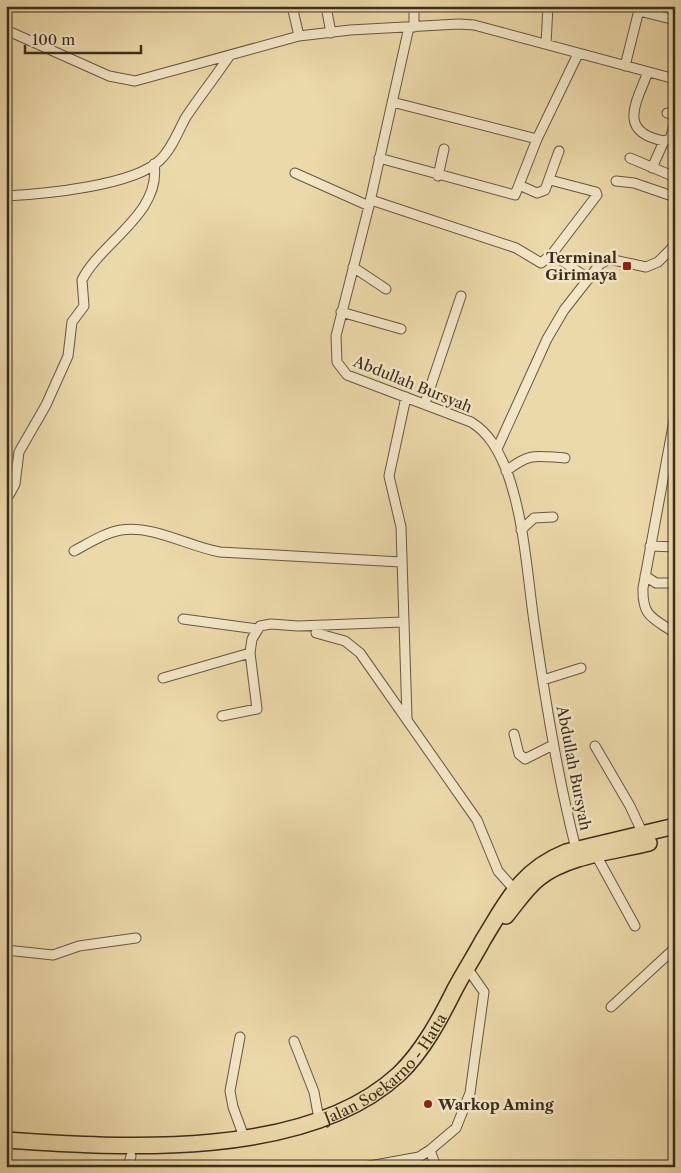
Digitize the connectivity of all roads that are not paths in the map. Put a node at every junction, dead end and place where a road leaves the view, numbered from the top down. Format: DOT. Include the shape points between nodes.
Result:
graph roads {
  1 [pos="292,6"];
  2 [pos="326,6"];
  3 [pos="414,6"];
  4 [pos="548,6"];
  5 [pos="639,8"];
  6 [pos="675,20"];
  7 [pos="412,27"];
  8 [pos="6,30"];
  9 [pos="331,33"];
  10 [pos="299,36"];
  11 [pos="546,44"];
  12 [pos="578,54"];
  13 [pos="230,55"];
  14 [pos="625,66"];
  15 [pos="648,72"];
  16 [pos="675,79"];
  17 [pos="392,102"];
  18 [pos="675,122"];
  19 [pos="538,139"];
  20 [pos="664,141"];
  21 [pos="444,149"];
  22 [pos="559,151"];
  23 [pos="380,158"];
  24 [pos="630,158"];
  25 [pos="154,164"];
  26 [pos="652,168"];
  27 [pos="295,173"];
  28 [pos="438,176"];
  29 [pos="675,178"];
  30 [pos="550,180"];
  31 [pos="616,181"];
  32 [pos="519,185"];
  33 [pos="6,196"];
  34 [pos="675,197"];
  35 [pos="370,203"];
  36 [pos="675,245"];
  37 [pos="552,254"];
  38 [pos="352,267"];
  39 [pos="589,279"];
  40 [pos="386,289"];
  41 [pos="461,296"];
  42 [pos="341,312"];
  43 [pos="401,329"];
  44 [pos="406,397"];
  45 [pos="425,404"];
  46 [pos="675,415"];
  47 [pos="497,449"];
  48 [pos="564,458"];
  49 [pos="506,471"];
  50 [pos="10,495"];
  51 [pos="553,517"];
  52 [pos="521,530"];
  53 [pos="650,546"];
  54 [pos="675,547"];
  55 [pos="74,551"];
  56 [pos="401,562"];
  57 [pos="645,576"];
  58 [pos="675,583"];
  59 [pos="183,619"];
  60 [pos="404,622"];
  61 [pos="257,629"];
  62 [pos="316,633"];
  63 [pos="675,633"];
  64 [pos="250,653"];
  65 [pos="581,668"];
  66 [pos="163,678"];
  67 [pos="543,680"];
  68 [pos="222,716"];
  69 [pos="407,718"];
  70 [pos="514,734"];
  71 [pos="553,745"];
  72 [pos="595,746"];
  73 [pos="675,826"];
  74 [pos="643,834"];
  75 [pos="675,836"];
  76 [pos="576,849"];
  77 [pos="596,854"];
  78 [pos="514,889"];
  79 [pos="635,926"];
  80 [pos="136,938"];
  81 [pos="675,948"];
  82 [pos="6,950"];
  83 [pos="470,972"];
  84 [pos="611,1007"];
  85 [pos="240,1037"];
  86 [pos="294,1041"];
  87 [pos="319,1120"];
  88 [pos="244,1137"];
  89 [pos="6,1140"];
  90 [pos="6,1149"];
  91 [pos="430,1150"];
  92 [pos="129,1161"];
  93 [pos="435,1164"];
  94 [pos="364,1167"];
  1 -- 10 [label="street"];
  2 -- 9 [label="street"];
  3 -- 7 [label="street, Abdullah Bursyah"];
  4 -- 11 [label="street"];
  5 -- 6 [label="street"];
  5 -- 14 [label="street"];
  7 -- 9 [label="street"];
  7 -- 11 [label="street" via="467,24"];
  7 -- 17 [label="street, Abdullah Bursyah"];
  8 -- 13 [label="street" via="109,76 130,80 146,80"];
  9 -- 10 [label="street"];
  10 -- 13 [label="street"];
  11 -- 12 [label="street"];
  12 -- 14 [label="street"];
  12 -- 19 [label="street"];
  13 -- 25 [label="street" via="186,117 166,153"];
  14 -- 15 [label="street"];
  15 -- 16 [label="street"];
  15 -- 20 [label="street" via="635,107 634,124 644,134"];
  17 -- 19 [label="street"];
  17 -- 23 [label="street, Abdullah Bursyah"];
  18 -- 20 [label="street" via="670,139"];
  19 -- 32 [label="street"];
  20 -- 26 [label="street"];
  21 -- 28 [label="street"];
  22 -- 30 [label="street"];
  23 -- 28 [label="street"];
  23 -- 35 [label="street, Abdullah Bursyah"];
  24 -- 26 [label="street"];
  25 -- 33 [label="street" via="99,184 52,194"];
  25 -- 50 [label="street" via="155,174 140,213 82,280 84,306 72,322 68,356 19,452 15,484"];
  26 -- 29 [label="street"];
  27 -- 35 [label="street"];
  28 -- 32 [label="street" via="511,196 516,194"];
  30 -- 32 [label="street" via="542,192"];
  30 -- 37 [label="street" via="596,192 597,195"];
  31 -- 34 [label="street" via="634,183"];
  35 -- 37 [label="street" via="516,248 541,263"];
  35 -- 38 [label="street, Abdullah Bursyah"];
  36 -- 39 [label="street" via="658,262 646,267 606,260"];
  37 -- 39 [label="street"];
  38 -- 40 [label="street"];
  38 -- 42 [label="street, Abdullah Bursyah"];
  39 -- 47 [label="street" via="546,339"];
  41 -- 45 [label="street"];
  42 -- 43 [label="street"];
  42 -- 44 [label="street, Abdullah Bursyah" via="336,336 336,358 340,369 347,375"];
  44 -- 45 [label="street, Abdullah Bursyah"];
  44 -- 56 [label="street" via="389,474 401,527"];
  45 -- 47 [label="street, Abdullah Bursyah" via="471,422 484,431"];
  46 -- 53 [label="street"];
  47 -- 49 [label="street, Abdullah Bursyah"];
  48 -- 49 [label="street" via="530,456"];
  49 -- 52 [label="street, Abdullah Bursyah"];
  51 -- 52 [label="street" via="534,518"];
  52 -- 67 [label="street, Abdullah Bursyah"];
  53 -- 54 [label="street"];
  53 -- 57 [label="street"];
  55 -- 56 [label="street" via="111,533 130,530 156,533 220,552"];
  56 -- 60 [label="street"];
  57 -- 58 [label="street" via="656,583"];
  57 -- 63 [label="street" via="642,588 644,609"];
  59 -- 61 [label="street"];
  60 -- 61 [label="street" via="271,624"];
  60 -- 69 [label="street"];
  61 -- 64 [label="street"];
  62 -- 69 [label="street" via="338,638 353,647"];
  64 -- 66 [label="street"];
  64 -- 68 [label="street" via="257,708"];
  65 -- 67 [label="street"];
  67 -- 71 [label="street, Abdullah Bursyah"];
  69 -- 78 [label="street" via="478,820 498,871"];
  70 -- 71 [label="street" via="520,754 525,759"];
  71 -- 76 [label="street, Abdullah Bursyah"];
  72 -- 74 [label="street"];
  73 -- 74 [label="highway, Jalan Soekarno - Hatta"];
  74 -- 76 [label="highway, Jalan Soekarno - Hatta"];
  75 -- 77 [label="highway, Jalan Soekarno - Hatta"];
  76 -- 78 [label="highway, Jalan Soekarno - Hatta" via="542,864"];
  77 -- 79 [label="street"];
  77 -- 83 [label="highway, Jalan Soekarno - Hatta" via="550,871 533,884 505,918"];
  78 -- 87 [label="highway, Jalan Soekarno - Hatta" via="471,958 433,1030 412,1060 370,1095"];
  80 -- 82 [label="street" via="79,946 53,955"];
  81 -- 84 [label="street"];
  83 -- 91 [label="street" via="484,992 470,1093 456,1128"];
  83 -- 92 [label="highway, Jalan Soekarno - Hatta" via="426,1050 407,1075 393,1090 366,1108 349,1117 278,1140"];
  85 -- 88 [label="street" via="230,1091"];
  86 -- 87 [label="street" via="314,1092"];
  87 -- 88 [label="highway, Jalan Soekarno - Hatta"];
  88 -- 89 [label="highway, Jalan Soekarno - Hatta" via="132,1146"];
  90 -- 92 [label="highway, Jalan Soekarno - Hatta" via="104,1156"];
  91 -- 93 [label="street"];
  91 -- 94 [label="street" via="419,1157"];
}
